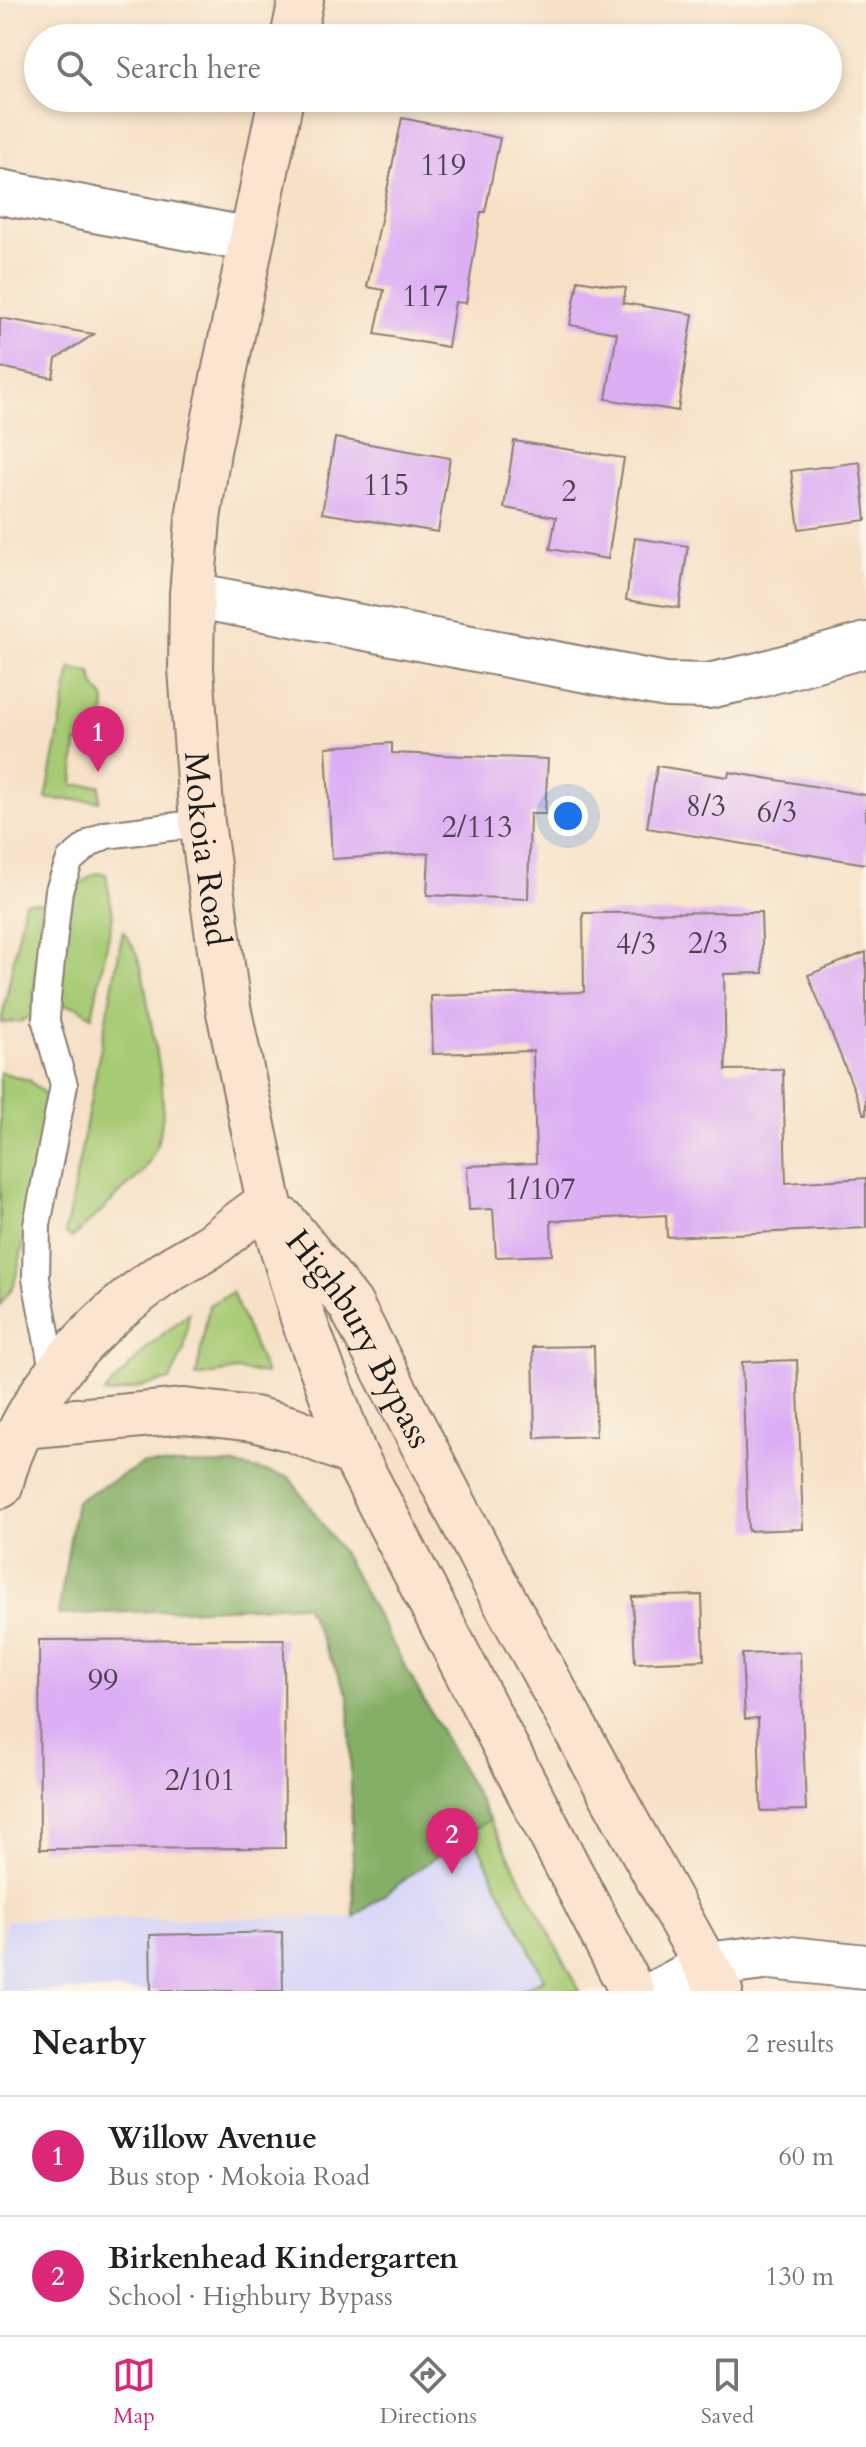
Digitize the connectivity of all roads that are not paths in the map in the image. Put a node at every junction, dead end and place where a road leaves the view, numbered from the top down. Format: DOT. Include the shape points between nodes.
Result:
graph roads {
  1 [pos="301,0"];
  2 [pos="296,24"];
  3 [pos="278,112"];
  4 [pos="0,192"];
  5 [pos="251,240"];
  6 [pos="192,595"];
  7 [pos="866,645"];
  8 [pos="202,823"];
  9 [pos="269,1202"];
  10 [pos="54,1375"];
  11 [pos="11,1425"];
  12 [pos="354,1454"];
  13 [pos="0,1486"];
  14 [pos="866,1967"];
  15 [pos="714,1978"];
  16 [pos="866,1983"];
  17 [pos="632,1991"];
  18 [pos="659,1991"];
  19 [pos="848,1991"];
  1 -- 2 [label="main road"];
  3 -- 5 [label="main road, Mokoia Road"];
  4 -- 5 [label="street"];
  5 -- 6 [label="main road, Mokoia Road" via="208,451"];
  6 -- 7 [label="street" via="666,685 708,686"];
  6 -- 8 [label="main road, Mokoia Road"];
  8 -- 9 [label="main road, Mokoia Road" via="228,1007"];
  8 -- 10 [label="lane" via="106,835 70,860 59,890 46,1022 64,1085 37,1225 36,1279"];
  9 -- 10 [label="main road" via="156,1278 91,1334"];
  9 -- 12 [label="main road, Highbury Bypass" via="303,1318"];
  9 -- 15 [label="main road, Highbury Bypass" via="350,1304 496,1585"];
  10 -- 11 [label="main road"];
  11 -- 12 [label="main road" via="184,1411 254,1419"];
  11 -- 13 [label="main road"];
  12 -- 17 [label="main road, Highbury Bypass"];
  14 -- 15 [label="street" via="771,1957"];
  15 -- 18 [label="street"];
  16 -- 19 [label="street"];
}
